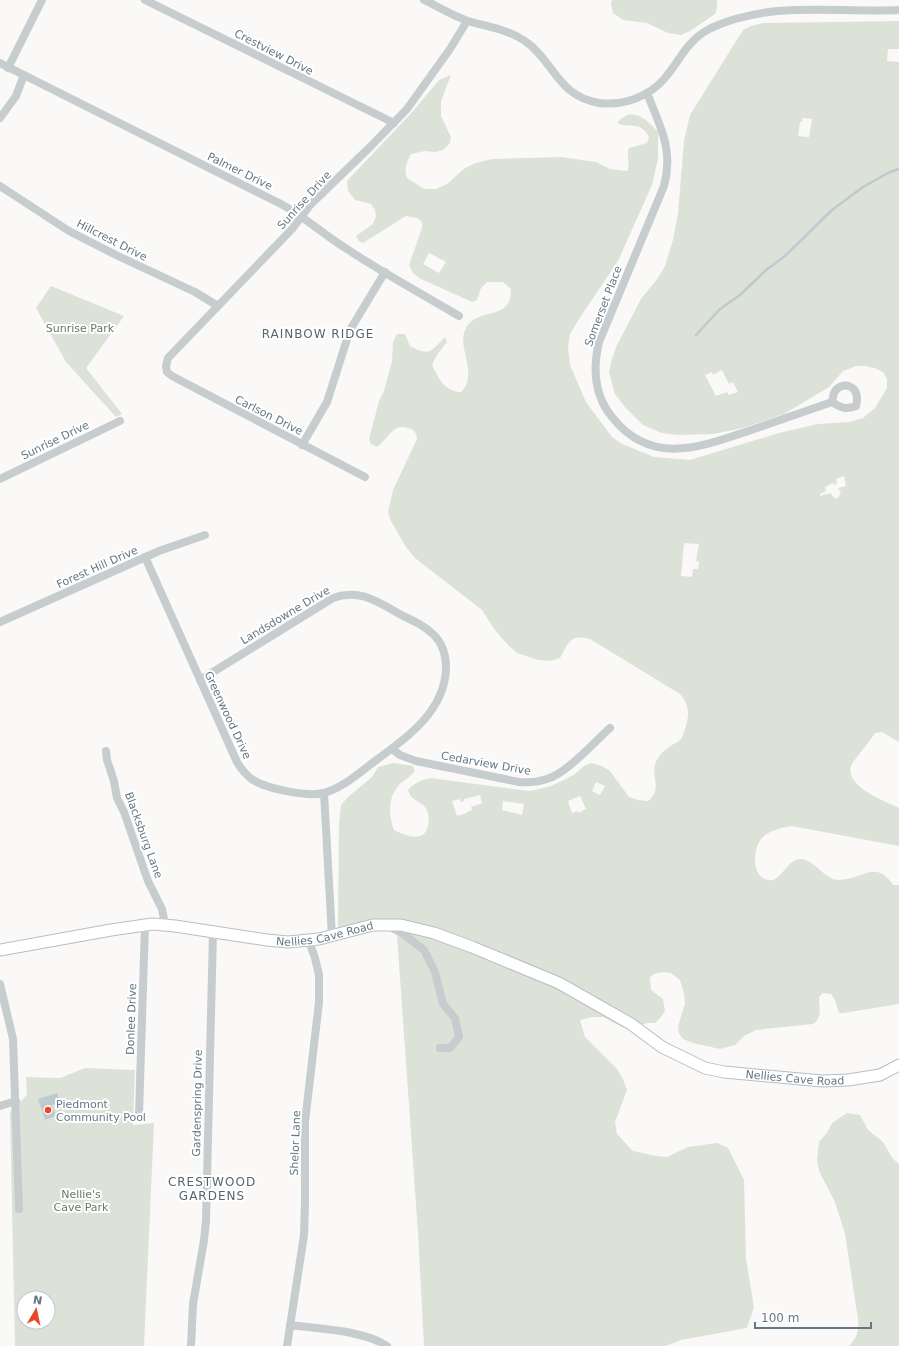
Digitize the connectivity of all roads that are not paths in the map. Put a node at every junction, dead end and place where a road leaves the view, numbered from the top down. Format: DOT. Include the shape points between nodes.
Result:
graph roads {
  1 [pos="42,0"];
  2 [pos="145,0"];
  3 [pos="424,0"];
  4 [pos="899,10"];
  5 [pos="467,21"];
  6 [pos="0,64"];
  7 [pos="8,68"];
  8 [pos="24,75"];
  9 [pos="647,93"];
  10 [pos="0,118"];
  11 [pos="394,123"];
  12 [pos="0,186"];
  13 [pos="302,217"];
  14 [pos="385,272"];
  15 [pos="218,306"];
  16 [pos="459,316"];
  17 [pos="166,369"];
  18 [pos="832,402"];
  19 [pos="120,421"];
  20 [pos="302,445"];
  21 [pos="365,477"];
  22 [pos="0,479"];
  23 [pos="205,535"];
  24 [pos="145,557"];
  25 [pos="0,622"];
  26 [pos="200,680"];
  27 [pos="610,728"];
  28 [pos="392,749"];
  29 [pos="106,751"];
  30 [pos="324,793"];
  31 [pos="384,924"];
  32 [pos="145,925"];
  33 [pos="165,925"];
  34 [pos="213,932"];
  35 [pos="332,937"];
  36 [pos="309,941"];
  37 [pos="0,950"];
  38 [pos="0,984"];
  39 [pos="10,1021"];
  40 [pos="0,1022"];
  41 [pos="440,1048"];
  42 [pos="899,1065"];
  43 [pos="16,1101"];
  44 [pos="0,1106"];
  45 [pos="139,1114"];
  46 [pos="19,1209"];
  47 [pos="290,1325"];
  48 [pos="191,1346"];
  49 [pos="287,1346"];
  50 [pos="387,1346"];
  1 -- 7 [label="street"];
  2 -- 11 [label="street, Crestview Drive"];
  3 -- 5 [label="street"];
  4 -- 9 [label="street" via="782,9 733,20 696,38 685,49 666,77"];
  5 -- 9 [label="street" via="500,29 526,42 537,51 561,83 578,96 599,103 613,103 629,101"];
  5 -- 11 [label="street, Sunrise Drive" via="418,94"];
  6 -- 7 [label="street, Palmer Drive"];
  7 -- 8 [label="street, Palmer Drive"];
  8 -- 10 [label="street" via="16,96"];
  8 -- 13 [label="street, Palmer Drive" via="281,204"];
  9 -- 18 [label="street, Somerset Place" via="665,138 668,151 667,172 664,186 599,342 595,373 605,406 618,425 632,436 656,446 678,449 716,441"];
  11 -- 13 [label="street, Sunrise Drive"];
  12 -- 15 [label="street, Hillcrest Drive" via="69,231 195,292"];
  13 -- 14 [label="street, Palmer Drive"];
  13 -- 15 [label="street, Sunrise Drive"];
  14 -- 16 [label="street, Palmer Drive"];
  14 -- 20 [label="street" via="350,330 327,402"];
  15 -- 17 [label="street, Sunrise Drive" via="168,358"];
  17 -- 20 [label="street, Carlson Drive" via="172,376"];
  19 -- 22 [label="street, Sunrise Drive"];
  20 -- 21 [label="street, Carlson Drive"];
  23 -- 24 [label="street, Forest Hill Drive"];
  24 -- 25 [label="street, Forest Hill Drive"];
  24 -- 26 [label="street, Greenwood Drive"];
  26 -- 28 [label="street, Landsdowne Drive" via="333,598 348,594 367,597 426,628 440,642 445,655 444,683 436,703 414,731"];
  26 -- 30 [label="street, Greenwood Drive" via="244,773 266,786 305,794"];
  27 -- 28 [label="street, Cedarview Drive" via="563,770 549,779 536,782 512,780 416,761"];
  28 -- 30 [label="street, Greenwood Drive" via="342,785"];
  29 -- 33 [label="street, Blacksburg Lane" via="117,798 148,881 162,909"];
  30 -- 35 [label="street"];
  31 -- 35 [label="street, Nellies Cave Road"];
  31 -- 41 [label="street" via="402,933 424,950 435,972 443,1004 455,1018 459,1037 450,1048"];
  31 -- 42 [label="street, Nellies Cave Road" via="434,932 559,983 631,1024 662,1047 705,1068 822,1081 848,1080 880,1074"];
  32 -- 33 [label="street, Nellies Cave Road"];
  32 -- 37 [label="street, Nellies Cave Road"];
  32 -- 45 [label="street, Donlee Drive"];
  33 -- 34 [label="street, Nellies Cave Road"];
  34 -- 36 [label="street, Nellies Cave Road" via="274,941"];
  34 -- 48 [label="street, Gardenspring Drive" via="206,1221 193,1304"];
  35 -- 36 [label="street, Nellies Cave Road"];
  36 -- 47 [label="street, Shelor Lane" via="319,975 319,1002 305,1122 304,1235"];
  38 -- 39 [label="street"];
  39 -- 40 [label="street"];
  39 -- 43 [label="street"];
  43 -- 44 [label="street"];
  43 -- 46 [label="street"];
  47 -- 49 [label="street, Shelor Lane"];
  47 -- 50 [label="street" via="359,1334"];
}
